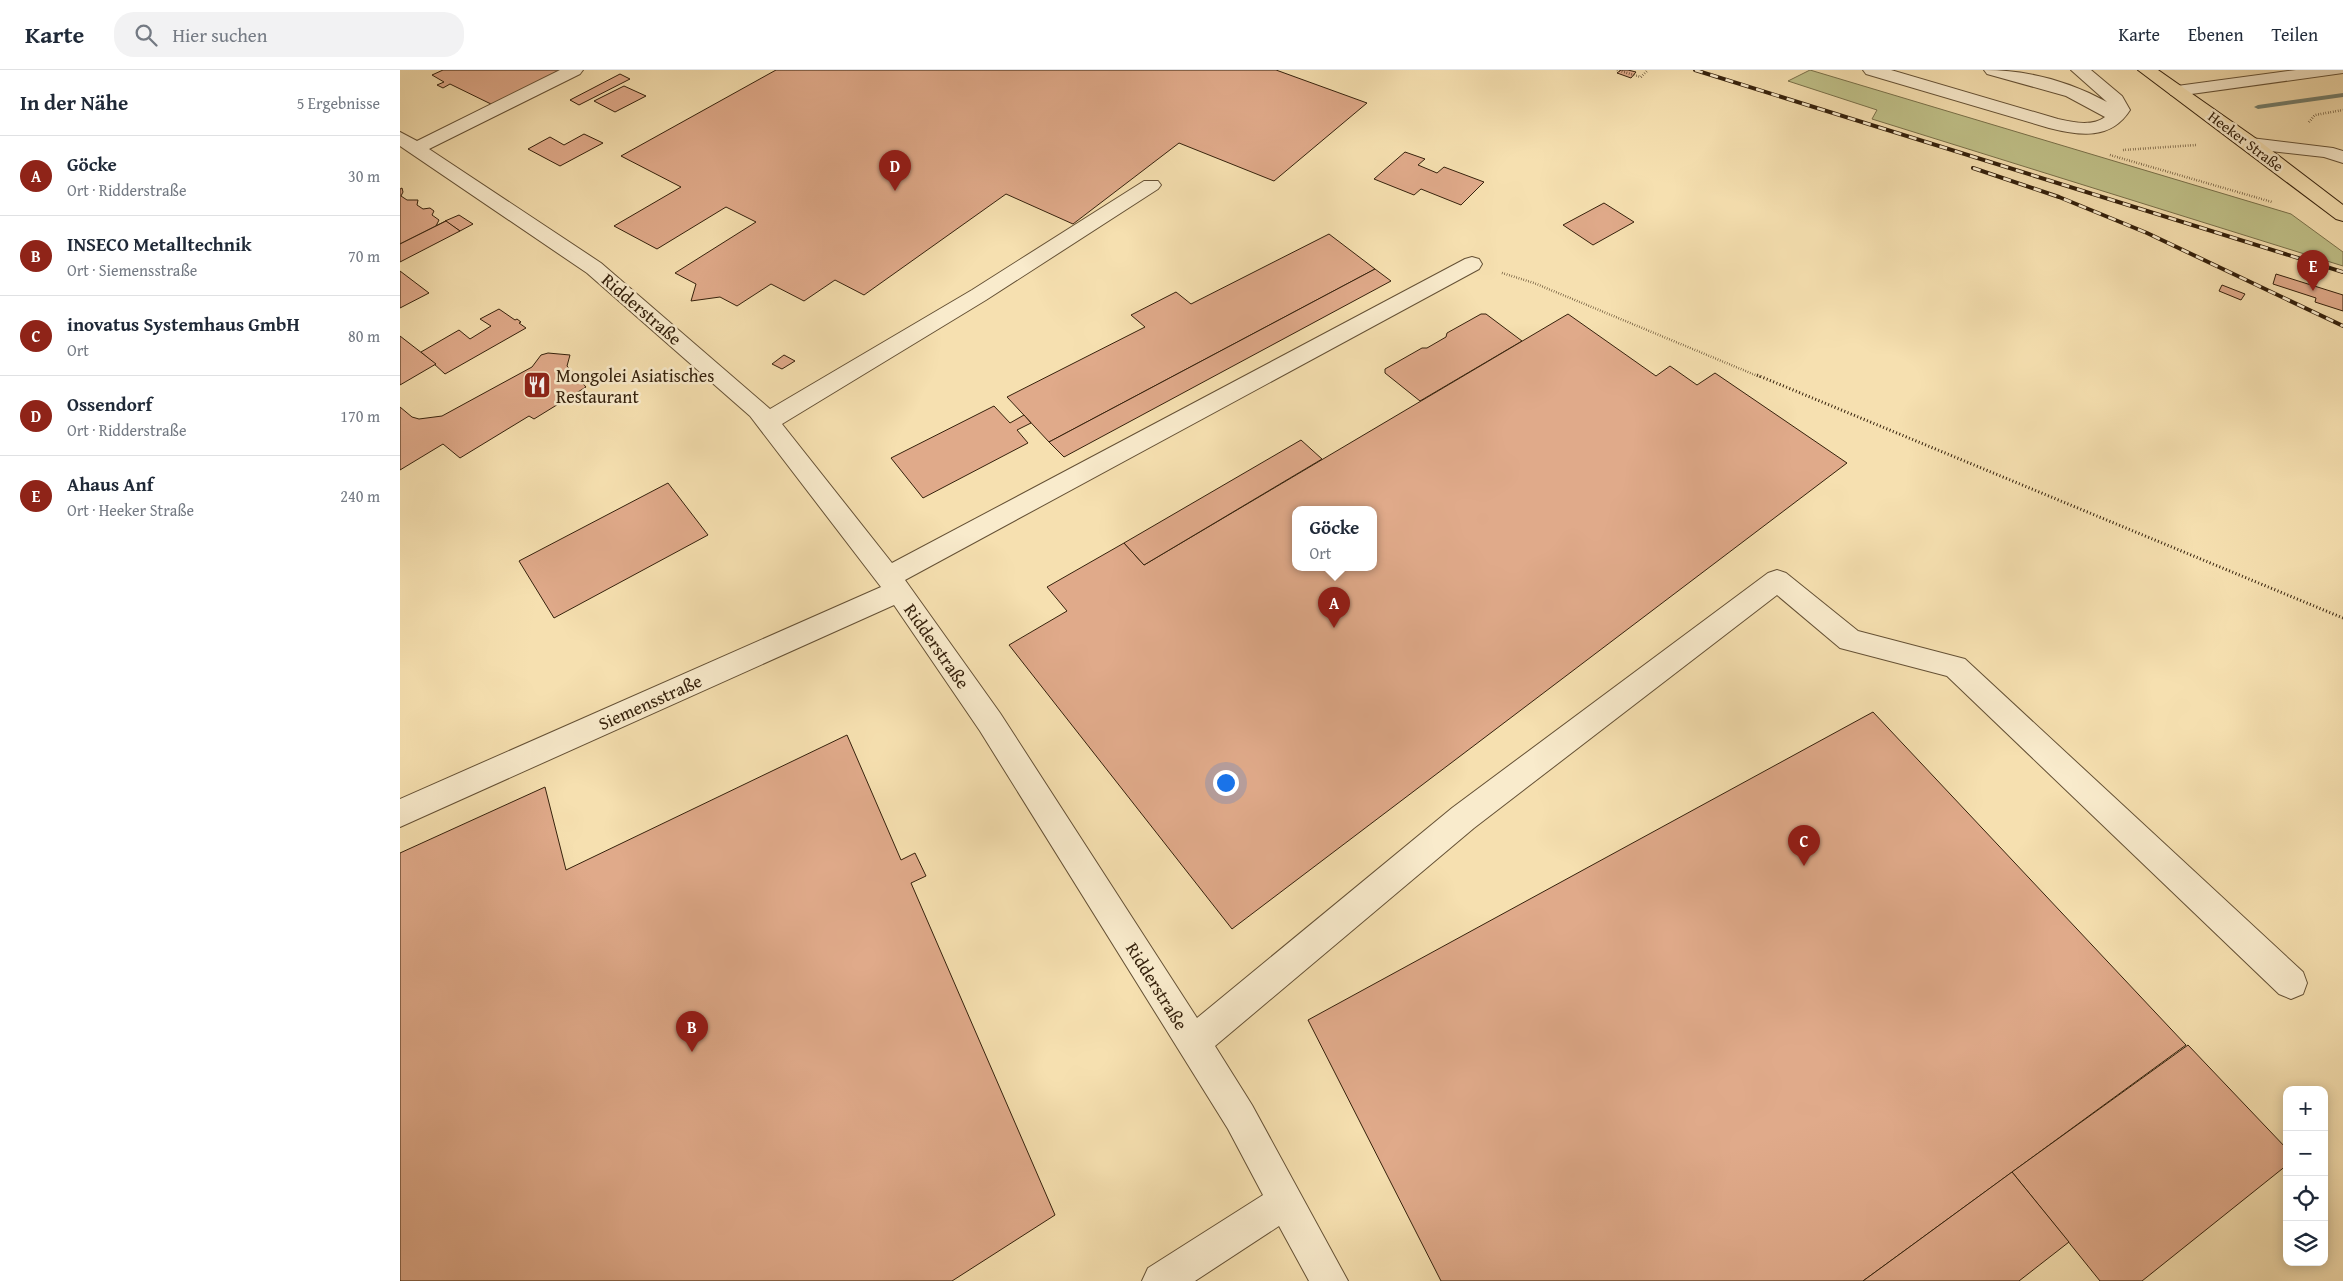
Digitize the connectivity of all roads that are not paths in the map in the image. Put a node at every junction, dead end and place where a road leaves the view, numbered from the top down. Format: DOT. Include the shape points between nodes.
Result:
graph roads {
  1 [pos="574,70"];
  2 [pos="1872,70"];
  3 [pos="1993,70"];
  4 [pos="2058,70"];
  5 [pos="2080,70"];
  6 [pos="2147,70"];
  7 [pos="2336,70"];
  8 [pos="2096,82"];
  9 [pos="2177,91"];
  10 [pos="2117,117"];
  11 [pos="408,143"];
  12 [pos="2251,144"];
  13 [pos="2343,157"];
  14 [pos="1151,185"];
  15 [pos="2343,215"];
  16 [pos="1472,264"];
  17 [pos="767,422"];
  18 [pos="894,584"];
  19 [pos="400,813"];
  20 [pos="2291,983"];
  21 [pos="1193,1042"];
  22 [pos="1286,1201"];
  23 [pos="1161,1281"];
  24 [pos="1329,1281"];
  1 -- 11 [label="street"];
  2 -- 10 [label="street" via="2055,124 2098,128 2112,123"];
  3 -- 10 [label="street" via="2084,96"];
  4 -- 8 [label="street"];
  5 -- 8 [label="street"];
  6 -- 9 [label="main road, Heeker Straße"];
  7 -- 9 [label="street"];
  8 -- 10 [label="street" via="2116,100 2121,110"];
  9 -- 12 [label="main road, Heeker Straße"];
  11 -- 17 [label="street, Ridderstraße" via="594,268 758,410"];
  12 -- 13 [label="street" via="2326,152"];
  12 -- 15 [label="main road, Heeker Straße"];
  14 -- 17 [label="street" via="979,295"];
  16 -- 18 [label="street, Siemensstraße"];
  17 -- 18 [label="street, Ridderstraße"];
  18 -- 19 [label="street, Siemensstraße"];
  18 -- 21 [label="street, Ridderstraße" via="990,722"];
  20 -- 21 [label="street" via="1955,667 1850,640 1777,580 1463,818"];
  21 -- 22 [label="street, Ridderstraße" via="1240,1117"];
  22 -- 23 [label="street"];
  22 -- 24 [label="street, Ridderstraße"];
}
